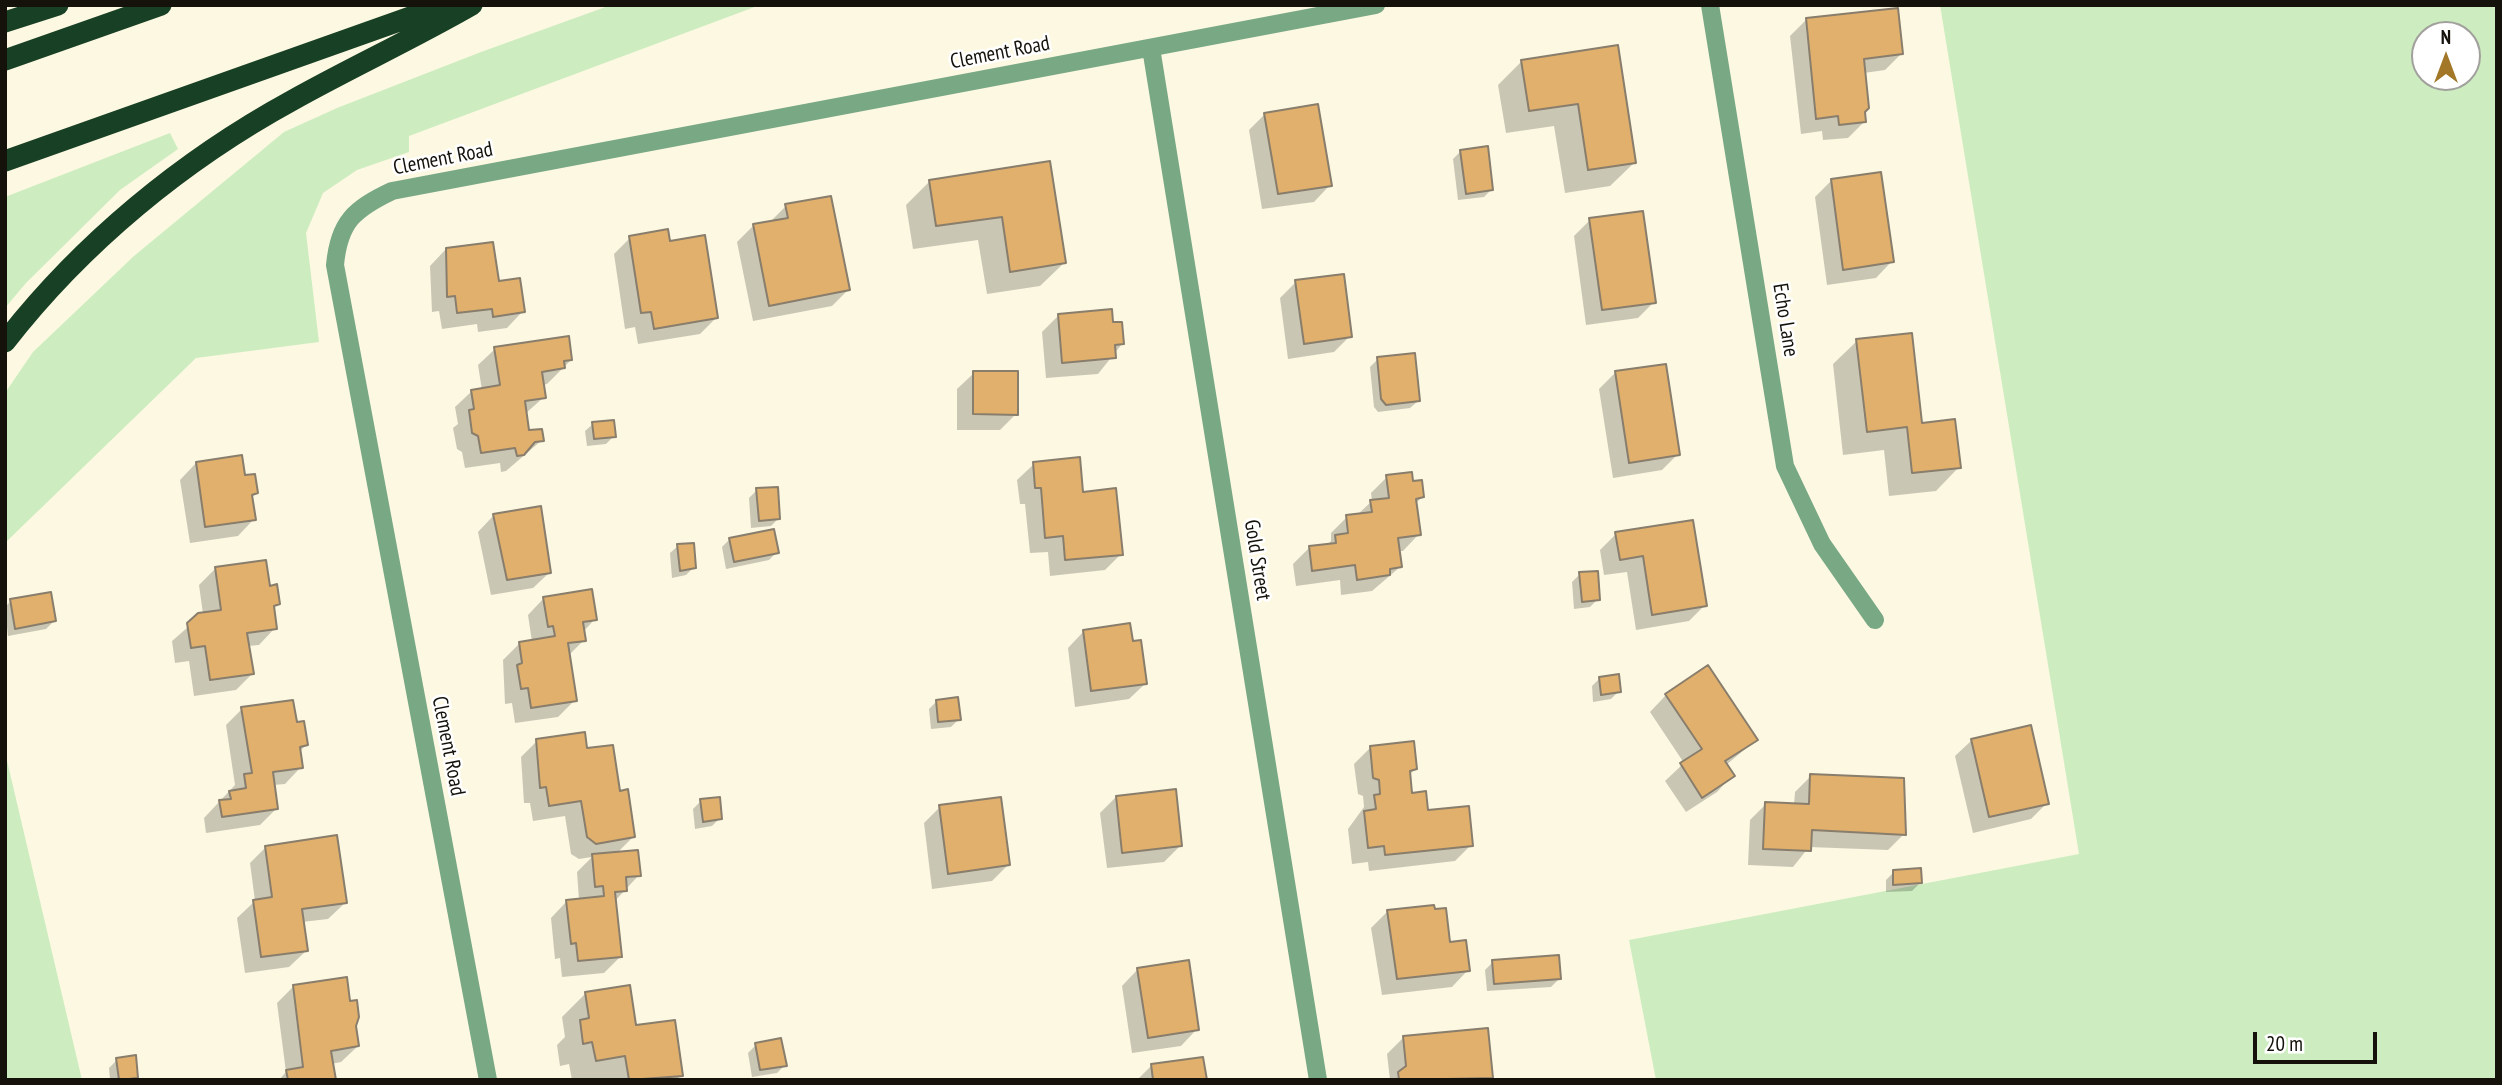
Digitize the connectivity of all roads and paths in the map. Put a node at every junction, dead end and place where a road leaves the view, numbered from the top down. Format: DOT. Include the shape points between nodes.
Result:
graph roads {
  1 [pos="58,5"];
  2 [pos="162,5"];
  3 [pos="444,5"];
  4 [pos="472,5"];
  5 [pos="1376,5"];
  6 [pos="1710,5"];
  7 [pos="5,22"];
  8 [pos="1152,48"];
  9 [pos="5,60"];
  10 [pos="5,162"];
  11 [pos="5,342"];
  12 [pos="1875,620"];
  13 [pos="488,1080"];
  14 [pos="1318,1080"];
  1 -- 7 [label="highway"];
  2 -- 9 [label="highway"];
  3 -- 10 [label="highway"];
  4 -- 11 [label="highway" via="293,100 193,163 99,241"];
  5 -- 8 [label="street, Clement Road"];
  6 -- 12 [label="street, Echo Lane" via="1786,466 1822,544"];
  8 -- 13 [label="street, Clement Road" via="392,191 365,204 348,220 337,244 335,265"];
  8 -- 14 [label="street, Gold Street"];
}
